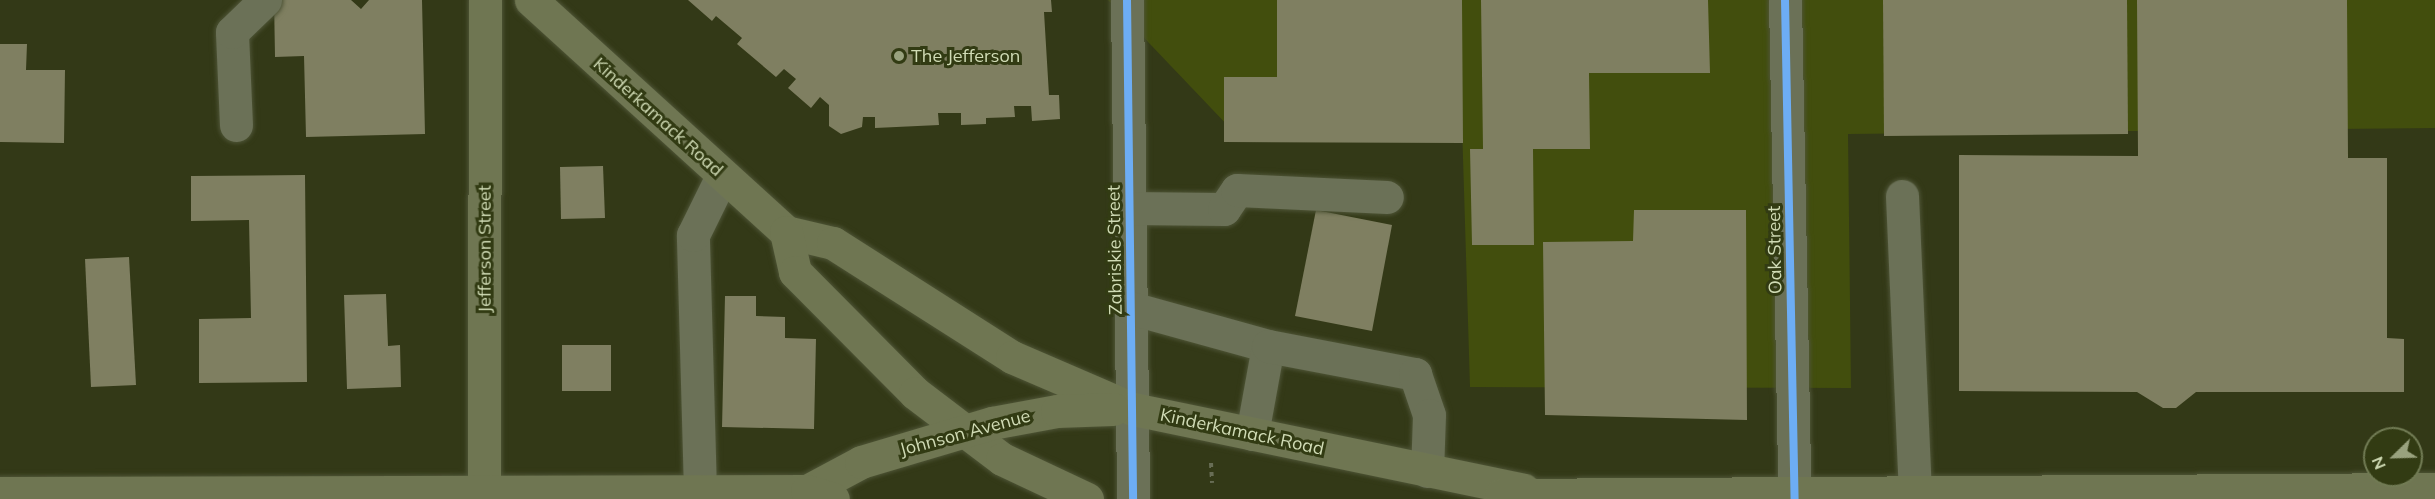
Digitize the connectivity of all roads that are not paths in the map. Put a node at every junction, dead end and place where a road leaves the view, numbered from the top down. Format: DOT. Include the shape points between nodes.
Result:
graph roads {
  1 [pos="265,0"];
  2 [pos="485,0"];
  3 [pos="531,0"];
  4 [pos="1127,0"];
  5 [pos="1785,0"];
  6 [pos="236,125"];
  7 [pos="722,176"];
  8 [pos="1387,196"];
  9 [pos="1902,196"];
  10 [pos="1129,208"];
  11 [pos="786,232"];
  12 [pos="1131,308"];
  13 [pos="1268,346"];
  14 [pos="1132,409"];
  15 [pos="961,431"];
  16 [pos="1252,434"];
  17 [pos="1427,471"];
  18 [pos="1915,489"];
  19 [pos="2435,489"];
  20 [pos="1524,490"];
  21 [pos="700,491"];
  22 [pos="0,494"];
  23 [pos="1795,494"];
  24 [pos="484,495"];
  25 [pos="820,495"];
  26 [pos="128,496"];
  27 [pos="1087,499"];
  28 [pos="1133,499"];
  29 [pos="1477,499"];
  1 -- 6 [label="street" via="232,32"];
  2 -- 24 [label="main road, Jefferson Street"];
  3 -- 7 [label="main road, Kinderkamack Road"];
  4 -- 10 [label="street, Zabriskie Street"];
  5 -- 23 [label="street, Oak Street"];
  7 -- 11 [label="main road, Kinderkamack Road"];
  7 -- 21 [label="street" via="693,235"];
  8 -- 10 [label="street" via="1237,190 1224,209"];
  9 -- 18 [label="street"];
  10 -- 12 [label="street, Zabriskie Street"];
  11 -- 14 [label="main road, Kinderkamack Road" via="833,243 1011,357"];
  11 -- 15 [label="main road" via="795,272 871,352"];
  12 -- 13 [label="street"];
  12 -- 14 [label="street, Zabriskie Street"];
  13 -- 16 [label="street"];
  13 -- 17 [label="street" via="1415,374 1430,415"];
  14 -- 15 [label="main road, Johnson Avenue" via="1057,411"];
  14 -- 16 [label="main road, Kinderkamack Road"];
  14 -- 28 [label="street, Zabriskie Street"];
  15 -- 25 [label="main road, Johnson Avenue" via="861,462"];
  15 -- 27 [label="main road" via="1002,459"];
  16 -- 17 [label="main road, Kinderkamack Road"];
  17 -- 20 [label="main road, Kinderkamack Road"];
  18 -- 19 [label="main road"];
  18 -- 23 [label="main road"];
  20 -- 23 [label="main road"];
  20 -- 29 [label="main road"];
  21 -- 24 [label="main road, Johnson Avenue"];
  21 -- 25 [label="main road, Johnson Avenue"];
  22 -- 26 [label="main road, Johnson Avenue"];
  24 -- 26 [label="main road, Johnson Avenue"];
}
